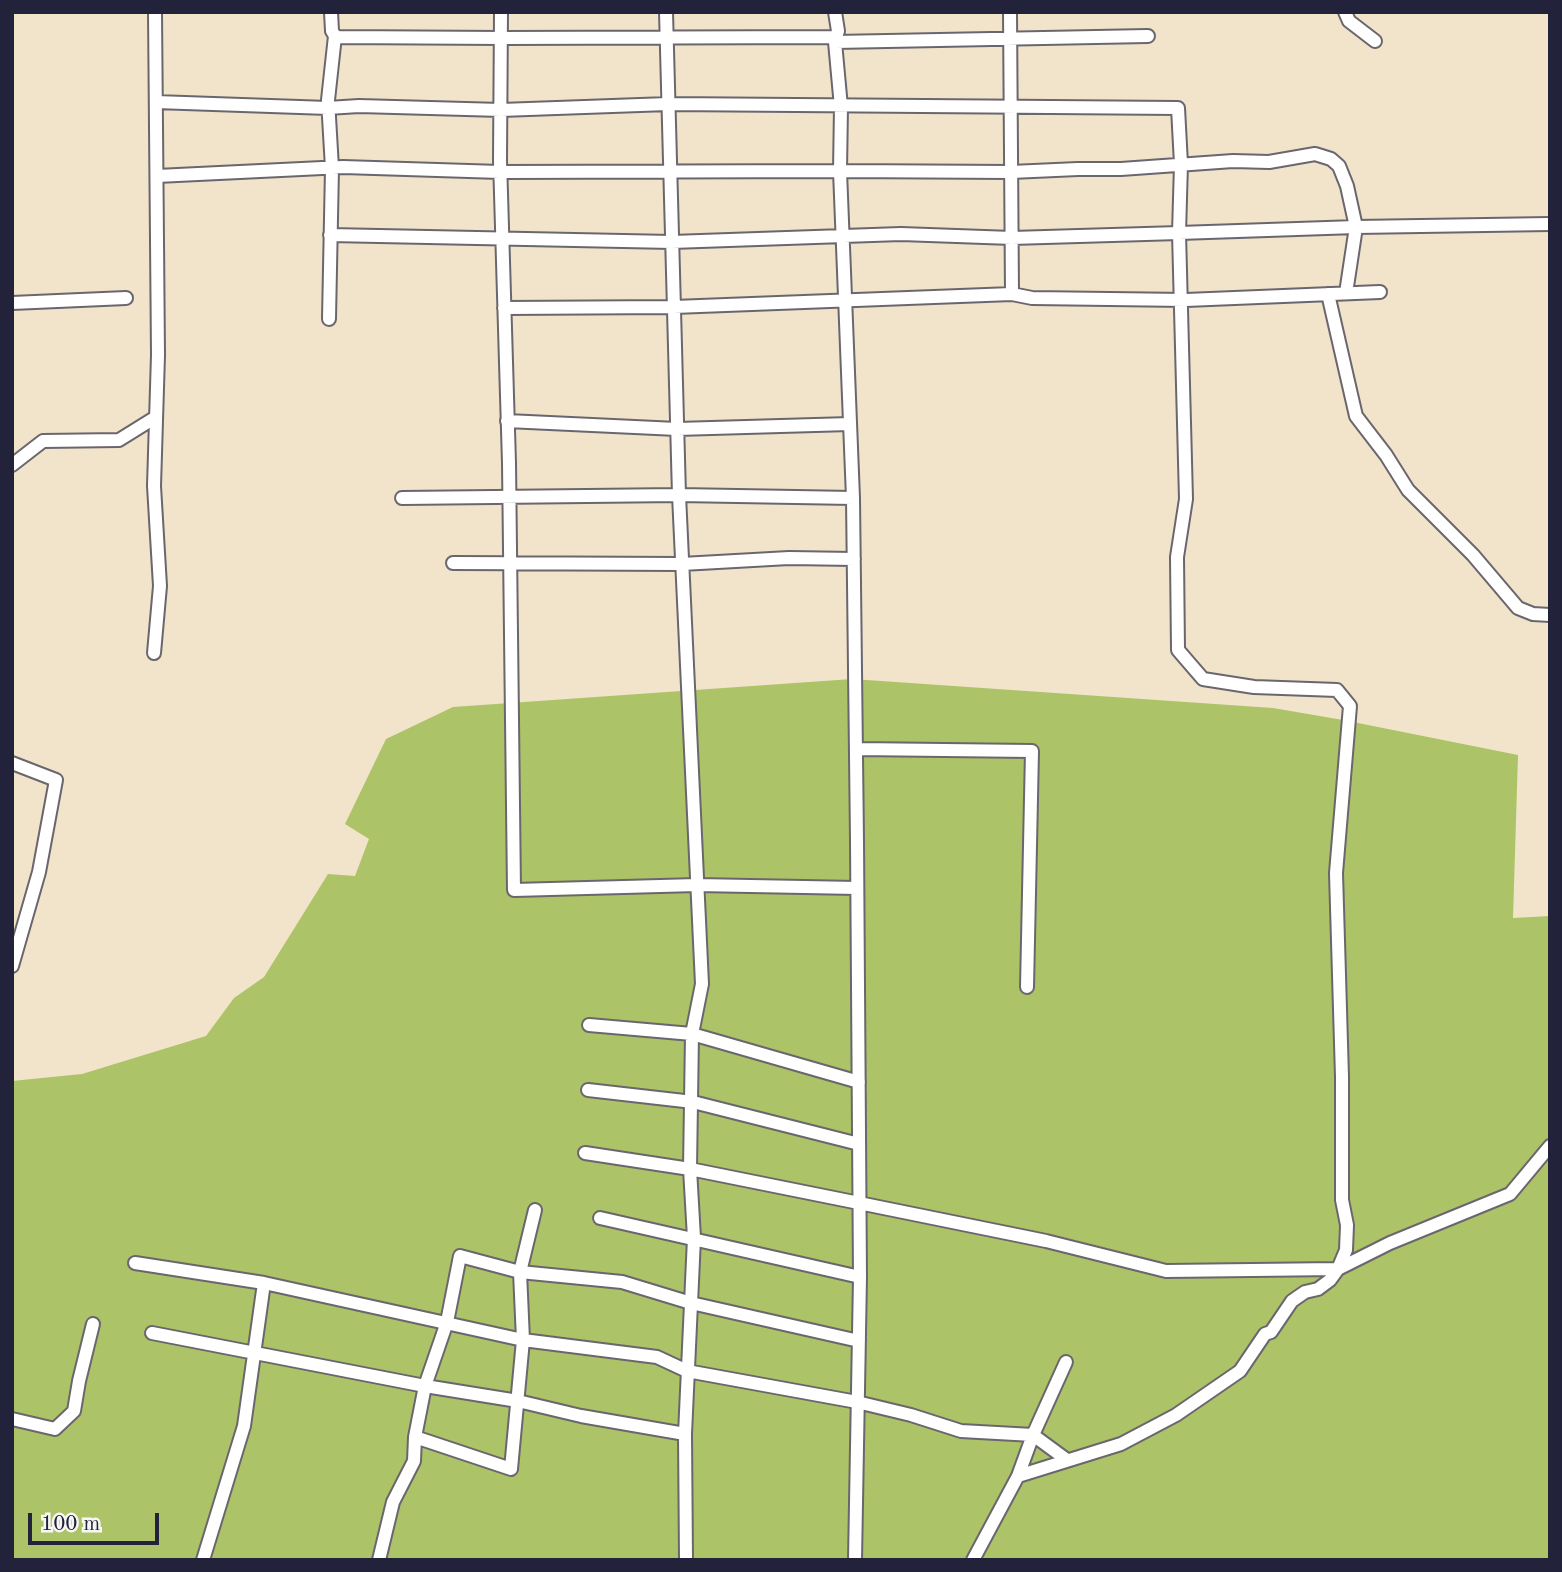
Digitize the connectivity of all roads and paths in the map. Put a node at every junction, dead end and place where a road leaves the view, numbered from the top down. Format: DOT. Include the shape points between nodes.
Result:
graph roads {
  1 [pos="155,12"];
  2 [pos="331,12"];
  3 [pos="501,12"];
  4 [pos="666,12"];
  5 [pos="835,12"];
  6 [pos="1010,12"];
  7 [pos="1345,12"];
  8 [pos="335,36"];
  9 [pos="666,37"];
  10 [pos="1148,37"];
  11 [pos="502,38"];
  12 [pos="836,40"];
  13 [pos="1010,40"];
  14 [pos="1375,41"];
  15 [pos="156,102"];
  16 [pos="668,104"];
  17 [pos="841,107"];
  18 [pos="328,108"];
  19 [pos="1011,108"];
  20 [pos="501,110"];
  21 [pos="1181,164"];
  22 [pos="332,168"];
  23 [pos="670,170"];
  24 [pos="840,170"];
  25 [pos="500,172"];
  26 [pos="1011,172"];
  27 [pos="157,176"];
  28 [pos="1550,224"];
  29 [pos="1356,227"];
  30 [pos="1179,233"];
  31 [pos="330,235"];
  32 [pos="843,237"];
  33 [pos="502,238"];
  34 [pos="1012,239"];
  35 [pos="672,242"];
  36 [pos="1380,292"];
  37 [pos="1346,293"];
  38 [pos="1012,294"];
  39 [pos="1328,294"];
  40 [pos="126,298"];
  41 [pos="1179,299"];
  42 [pos="845,301"];
  43 [pos="12,303"];
  44 [pos="674,307"];
  45 [pos="504,308"];
  46 [pos="329,319"];
  47 [pos="156,417"];
  48 [pos="508,421"];
  49 [pos="850,424"];
  50 [pos="677,429"];
  51 [pos="12,465"];
  52 [pos="679,495"];
  53 [pos="402,498"];
  54 [pos="509,498"];
  55 [pos="853,498"];
  56 [pos="854,559"];
  57 [pos="453,563"];
  58 [pos="509,563"];
  59 [pos="682,564"];
  60 [pos="1550,615"];
  61 [pos="154,653"];
  62 [pos="856,750"];
  63 [pos="12,763"];
  64 [pos="697,885"];
  65 [pos="857,888"];
  66 [pos="12,966"];
  67 [pos="1027,987"];
  68 [pos="589,1025"];
  69 [pos="692,1034"];
  70 [pos="859,1082"];
  71 [pos="588,1090"];
  72 [pos="692,1102"];
  73 [pos="859,1144"];
  74 [pos="1550,1146"];
  75 [pos="585,1153"];
  76 [pos="690,1169"];
  77 [pos="859,1203"];
  78 [pos="535,1210"];
  79 [pos="600,1218"];
  80 [pos="694,1238"];
  81 [pos="135,1263"];
  82 [pos="1338,1269"];
  83 [pos="520,1272"];
  84 [pos="860,1277"];
  85 [pos="264,1283"];
  86 [pos="691,1303"];
  87 [pos="447,1322"];
  88 [pos="93,1324"];
  89 [pos="152,1333"];
  90 [pos="523,1339"];
  91 [pos="859,1341"];
  92 [pos="254,1351"];
  93 [pos="1066,1362"];
  94 [pos="687,1371"];
  95 [pos="425,1386"];
  96 [pos="518,1401"];
  97 [pos="857,1402"];
  98 [pos="12,1419"];
  99 [pos="685,1434"];
  100 [pos="1033,1436"];
  101 [pos="415,1437"];
  102 [pos="1067,1460"];
  103 [pos="1018,1476"];
  104 [pos="203,1560"];
  105 [pos="379,1560"];
  106 [pos="686,1560"];
  107 [pos="855,1560"];
  108 [pos="973,1560"];
  1 -- 15 [label="street"];
  2 -- 8 [label="street"];
  3 -- 11 [label="street"];
  4 -- 9 [label="street"];
  5 -- 12 [label="street"];
  6 -- 13 [label="street"];
  7 -- 14 [label="street"];
  8 -- 11 [label="street"];
  8 -- 18 [label="street"];
  9 -- 11 [label="street"];
  9 -- 12 [label="street"];
  9 -- 16 [label="street"];
  10 -- 13 [label="street"];
  11 -- 20 [label="street"];
  12 -- 13 [label="street"];
  12 -- 17 [label="street"];
  13 -- 19 [label="street"];
  15 -- 18 [label="street"];
  15 -- 27 [label="street"];
  16 -- 17 [label="street"];
  16 -- 20 [label="street"];
  16 -- 23 [label="street"];
  17 -- 19 [label="street"];
  17 -- 24 [label="street"];
  18 -- 20 [label="street"];
  18 -- 22 [label="street"];
  19 -- 21 [label="street" via="1178,108"];
  19 -- 26 [label="street"];
  20 -- 25 [label="street"];
  21 -- 26 [label="street"];
  21 -- 29 [label="street" via="1269,162 1315,154 1331,159 1347,186"];
  21 -- 30 [label="street"];
  22 -- 25 [label="street"];
  22 -- 27 [label="street"];
  22 -- 31 [label="street"];
  23 -- 24 [label="street"];
  23 -- 25 [label="street"];
  23 -- 35 [label="street"];
  24 -- 26 [label="street"];
  24 -- 32 [label="street"];
  25 -- 33 [label="street"];
  26 -- 34 [label="street"];
  27 -- 47 [label="street"];
  28 -- 29 [label="street"];
  29 -- 30 [label="street"];
  29 -- 37 [label="street"];
  30 -- 34 [label="street"];
  30 -- 41 [label="street"];
  31 -- 33 [label="street"];
  31 -- 46 [label="street"];
  32 -- 34 [label="street" via="901,234"];
  32 -- 35 [label="street"];
  32 -- 42 [label="street"];
  33 -- 35 [label="street"];
  33 -- 45 [label="street"];
  34 -- 38 [label="street"];
  35 -- 44 [label="street"];
  36 -- 37 [label="street"];
  37 -- 39 [label="street"];
  38 -- 41 [label="street"];
  38 -- 42 [label="street"];
  39 -- 41 [label="street"];
  39 -- 60 [label="street" via="1356,416 1408,490 1474,555 1518,608"];
  40 -- 43 [label="street"];
  41 -- 82 [label="street" via="1186,499 1177,557 1178,650 1203,680 1337,690 1350,706 1336,873 1342,1200 1347,1225 1346,1250"];
  42 -- 44 [label="street"];
  42 -- 49 [label="street"];
  44 -- 45 [label="street"];
  44 -- 50 [label="street"];
  45 -- 48 [label="street"];
  47 -- 51 [label="street" via="119,440 43,442"];
  47 -- 61 [label="street" via="154,486 160,586"];
  48 -- 50 [label="street"];
  48 -- 54 [label="street"];
  49 -- 50 [label="street"];
  49 -- 55 [label="street"];
  50 -- 52 [label="street"];
  52 -- 54 [label="street"];
  52 -- 55 [label="street"];
  52 -- 59 [label="street"];
  53 -- 54 [label="street"];
  54 -- 58 [label="street"];
  55 -- 56 [label="street"];
  56 -- 59 [label="street"];
  56 -- 62 [label="street"];
  57 -- 58 [label="street"];
  58 -- 59 [label="street"];
  58 -- 64 [label="street" via="514,890"];
  59 -- 64 [label="street"];
  62 -- 65 [label="street"];
  62 -- 67 [label="street" via="1032,751"];
  63 -- 66 [label="street" via="56,780 39,872"];
  64 -- 65 [label="street"];
  64 -- 69 [label="street" via="702,984"];
  65 -- 70 [label="street"];
  68 -- 69 [label="street"];
  69 -- 70 [label="street"];
  69 -- 72 [label="street"];
  70 -- 73 [label="street"];
  71 -- 72 [label="street"];
  72 -- 73 [label="street"];
  72 -- 76 [label="street"];
  73 -- 77 [label="street"];
  74 -- 82 [label="street" via="1510,1194"];
  75 -- 76 [label="street"];
  76 -- 77 [label="street"];
  76 -- 80 [label="street"];
  77 -- 82 [label="street" via="1166,1271"];
  77 -- 84 [label="street"];
  78 -- 83 [label="street"];
  79 -- 80 [label="street"];
  80 -- 84 [label="street"];
  80 -- 86 [label="street"];
  81 -- 85 [label="street"];
  82 -- 102 [label="street" via="1318,1289 1292,1301 1240,1371 1176,1415 1121,1444"];
  83 -- 86 [label="street" via="622,1282"];
  83 -- 87 [label="street" via="460,1256"];
  83 -- 90 [label="street"];
  84 -- 91 [label="street"];
  85 -- 87 [label="street"];
  85 -- 92 [label="street"];
  86 -- 91 [label="street"];
  86 -- 94 [label="street"];
  87 -- 90 [label="street"];
  87 -- 95 [label="street"];
  88 -- 98 [label="street" via="74,1411 55,1429"];
  89 -- 92 [label="street"];
  90 -- 94 [label="street" via="657,1357"];
  90 -- 96 [label="street"];
  91 -- 97 [label="street"];
  92 -- 95 [label="street"];
  92 -- 104 [label="street" via="244,1426"];
  93 -- 100 [label="street"];
  94 -- 97 [label="street"];
  94 -- 99 [label="street"];
  95 -- 96 [label="street"];
  95 -- 101 [label="street"];
  96 -- 99 [label="street"];
  96 -- 101 [label="street" via="511,1469"];
  97 -- 100 [label="street" via="961,1431"];
  97 -- 107 [label="street"];
  99 -- 106 [label="street"];
  100 -- 102 [label="street"];
  100 -- 103 [label="street"];
  101 -- 105 [label="street" via="414,1461 393,1502"];
  102 -- 103 [label="street"];
  103 -- 108 [label="street"];
}
